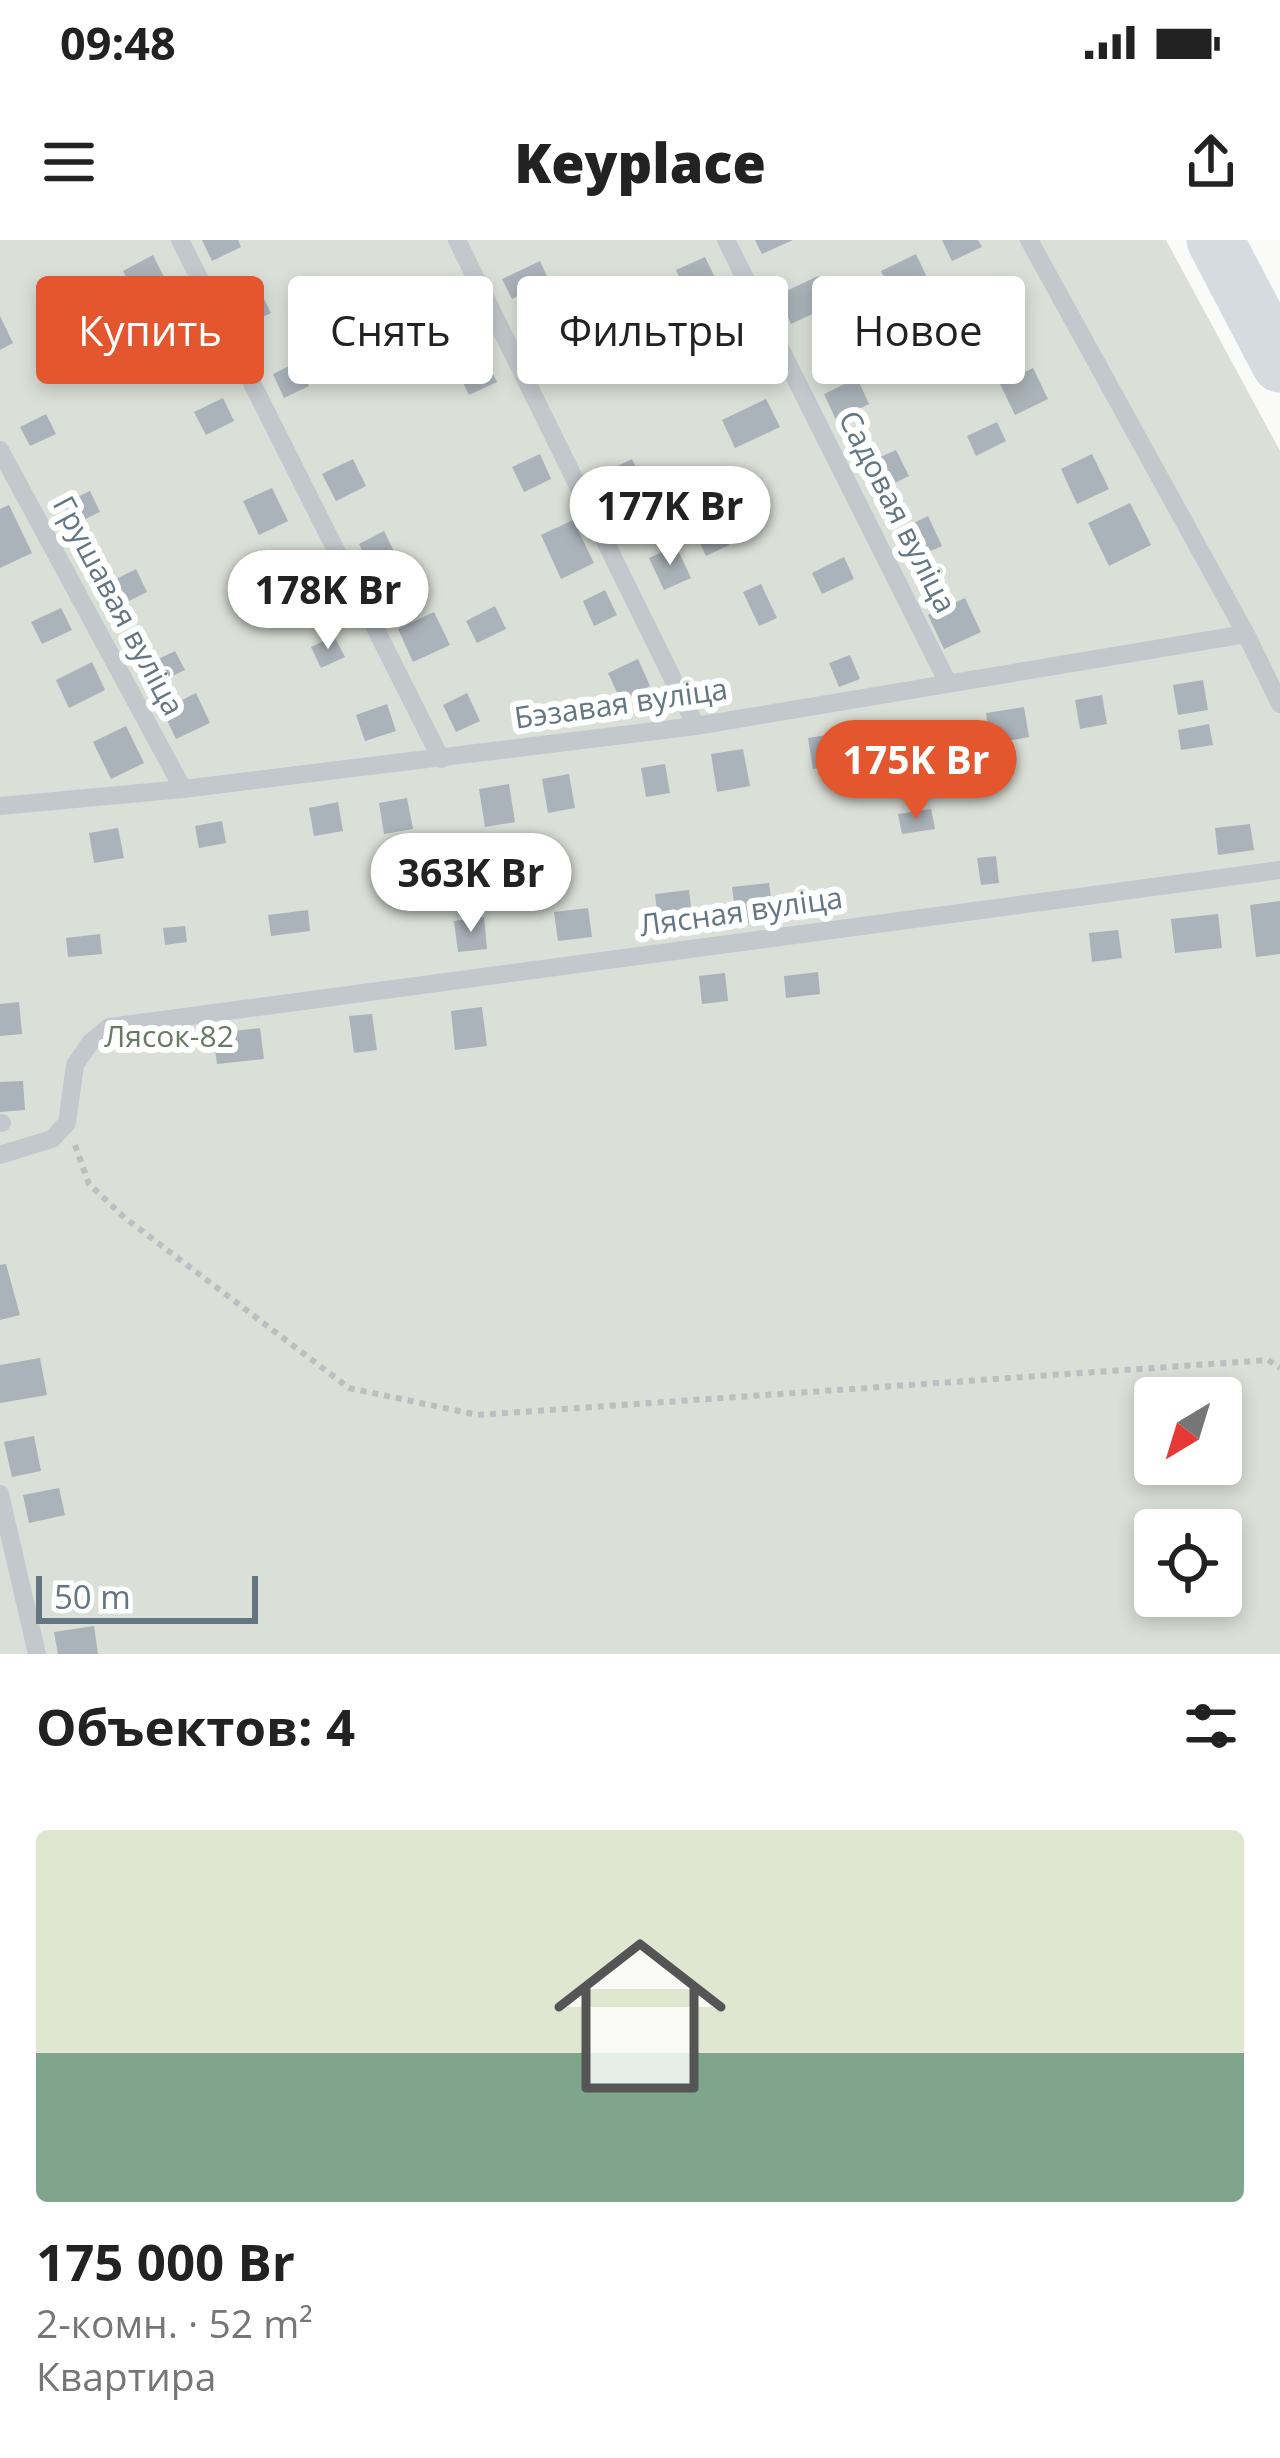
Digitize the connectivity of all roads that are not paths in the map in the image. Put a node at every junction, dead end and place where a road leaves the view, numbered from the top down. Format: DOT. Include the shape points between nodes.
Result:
graph roads {
  1 [pos="180,240"];
  2 [pos="458,240"];
  3 [pos="727,240"];
  4 [pos="1029,240"];
  5 [pos="1215,240"];
  6 [pos="1253,240"];
  7 [pos="1280,291"];
  8 [pos="1280,364"];
  9 [pos="0,450"];
  10 [pos="1246,634"];
  11 [pos="949,683"];
  12 [pos="1280,704"];
  13 [pos="696,725"];
  14 [pos="441,759"];
  15 [pos="183,789"];
  16 [pos="0,806"];
  17 [pos="1280,870"];
  18 [pos="0,1155"];
  19 [pos="0,1494"];
  20 [pos="37,1654"];
  1 -- 14 [label="lane"];
  2 -- 13 [label="lane"];
  3 -- 11 [label="lane, Садовая вуліца"];
  4 -- 10 [label="lane"];
  5 -- 8 [label="highway"];
  6 -- 7 [label="highway"];
  9 -- 15 [label="lane, Грушавая вуліца"];
  10 -- 11 [label="lane, Бэзавая вуліца"];
  10 -- 12 [label="lane"];
  11 -- 13 [label="lane, Бэзавая вуліца"];
  13 -- 14 [label="lane, Бэзавая вуліца"];
  14 -- 15 [label="lane, Бэзавая вуліца"];
  15 -- 16 [label="lane, Бэзавая вуліца"];
  17 -- 18 [label="lane, Лясная вуліца" via="109,1028 75,1065 68,1123 52,1138"];
  19 -- 20 [label="lane"];
}
